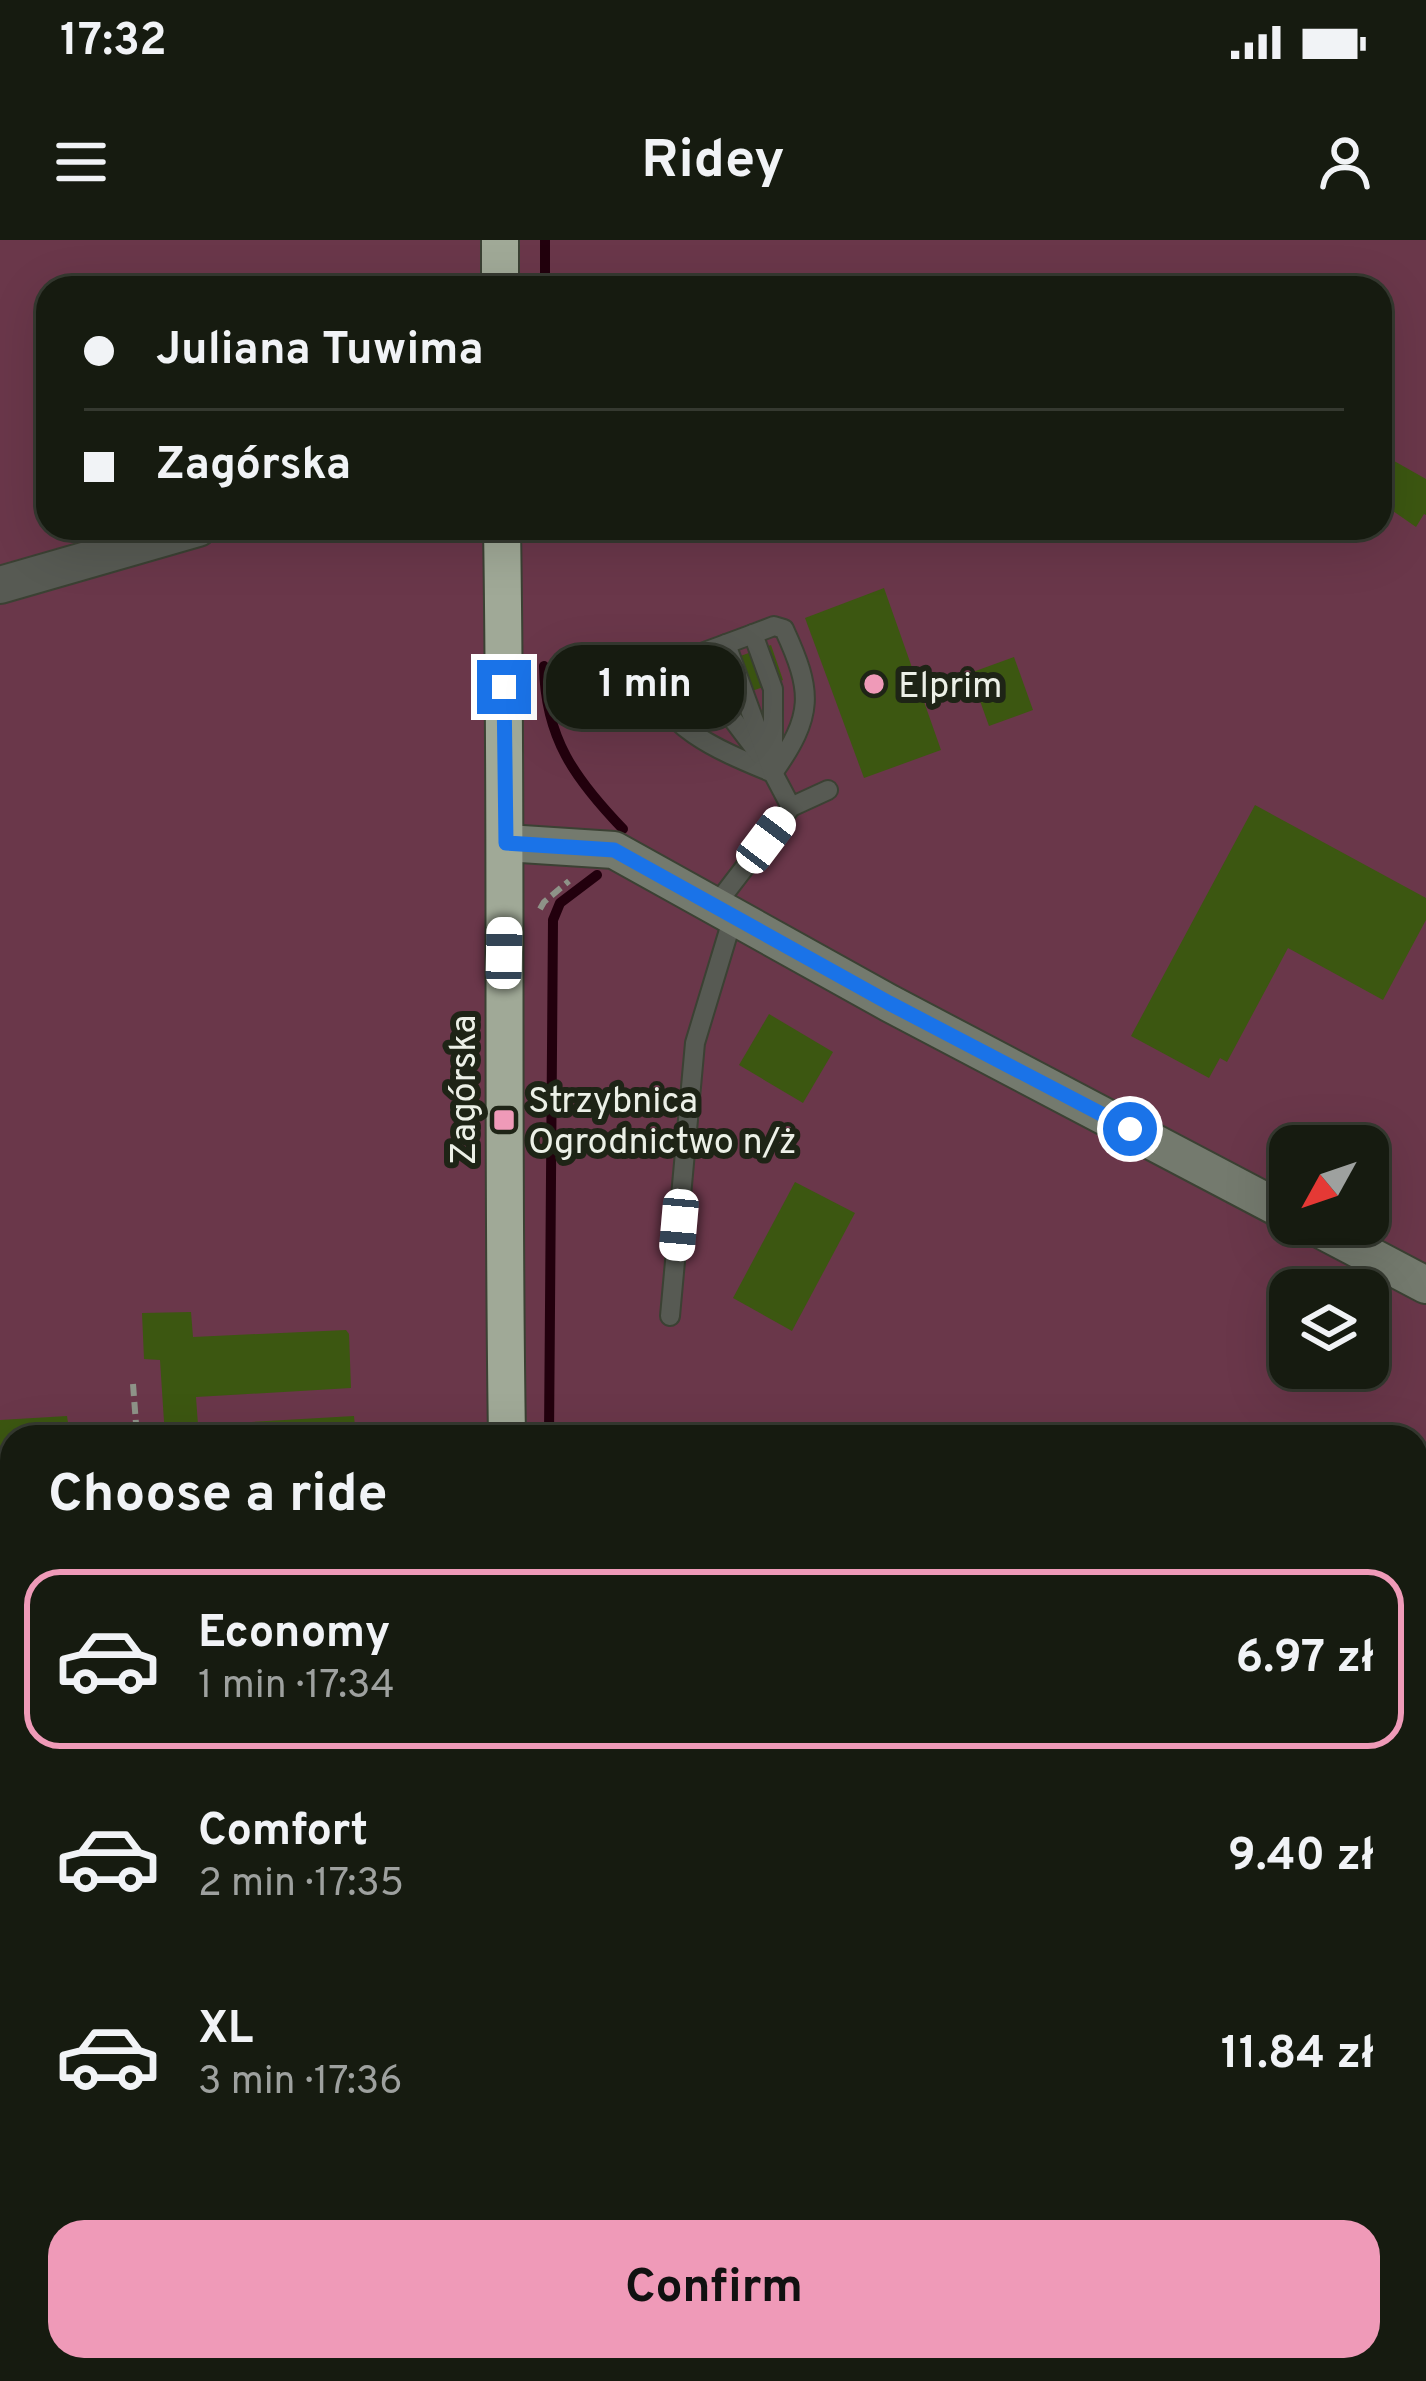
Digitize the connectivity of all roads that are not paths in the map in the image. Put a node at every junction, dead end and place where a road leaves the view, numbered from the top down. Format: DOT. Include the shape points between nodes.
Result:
graph roads {
  1 [pos="500,240"];
  2 [pos="500,276"];
  3 [pos="156,540"];
  4 [pos="502,540"];
  5 [pos="0,585"];
  6 [pos="753,634"];
  7 [pos="726,644"];
  8 [pos="701,653"];
  9 [pos="773,773"];
  10 [pos="828,790"];
  11 [pos="791,807"];
  12 [pos="506,843"];
  13 [pos="724,912"];
  14 [pos="1269,1203"];
  15 [pos="1350,1245"];
  16 [pos="1426,1285"];
  17 [pos="670,1316"];
  18 [pos="507,1425"];
  1 -- 2 [label="highway"];
  3 -- 5 [label="street"];
  4 -- 12 [label="highway, Zagórska"];
  6 -- 7 [label="lane"];
  6 -- 9 [label="lane" via="773,689"];
  6 -- 9 [label="lane" via="784,629 808,699 792,747"];
  7 -- 8 [label="lane"];
  7 -- 9 [label="lane"];
  8 -- 9 [label="lane" via="722,705"];
  8 -- 9 [label="lane" via="655,676 663,706 719,748"];
  9 -- 11 [label="lane"];
  10 -- 11 [label="lane"];
  11 -- 13 [label="lane"];
  12 -- 13 [label="street" via="614,850"];
  12 -- 18 [label="highway, Zagórska"];
  13 -- 14 [label="street"];
  13 -- 17 [label="lane" via="695,1043"];
  15 -- 16 [label="street"];
}
